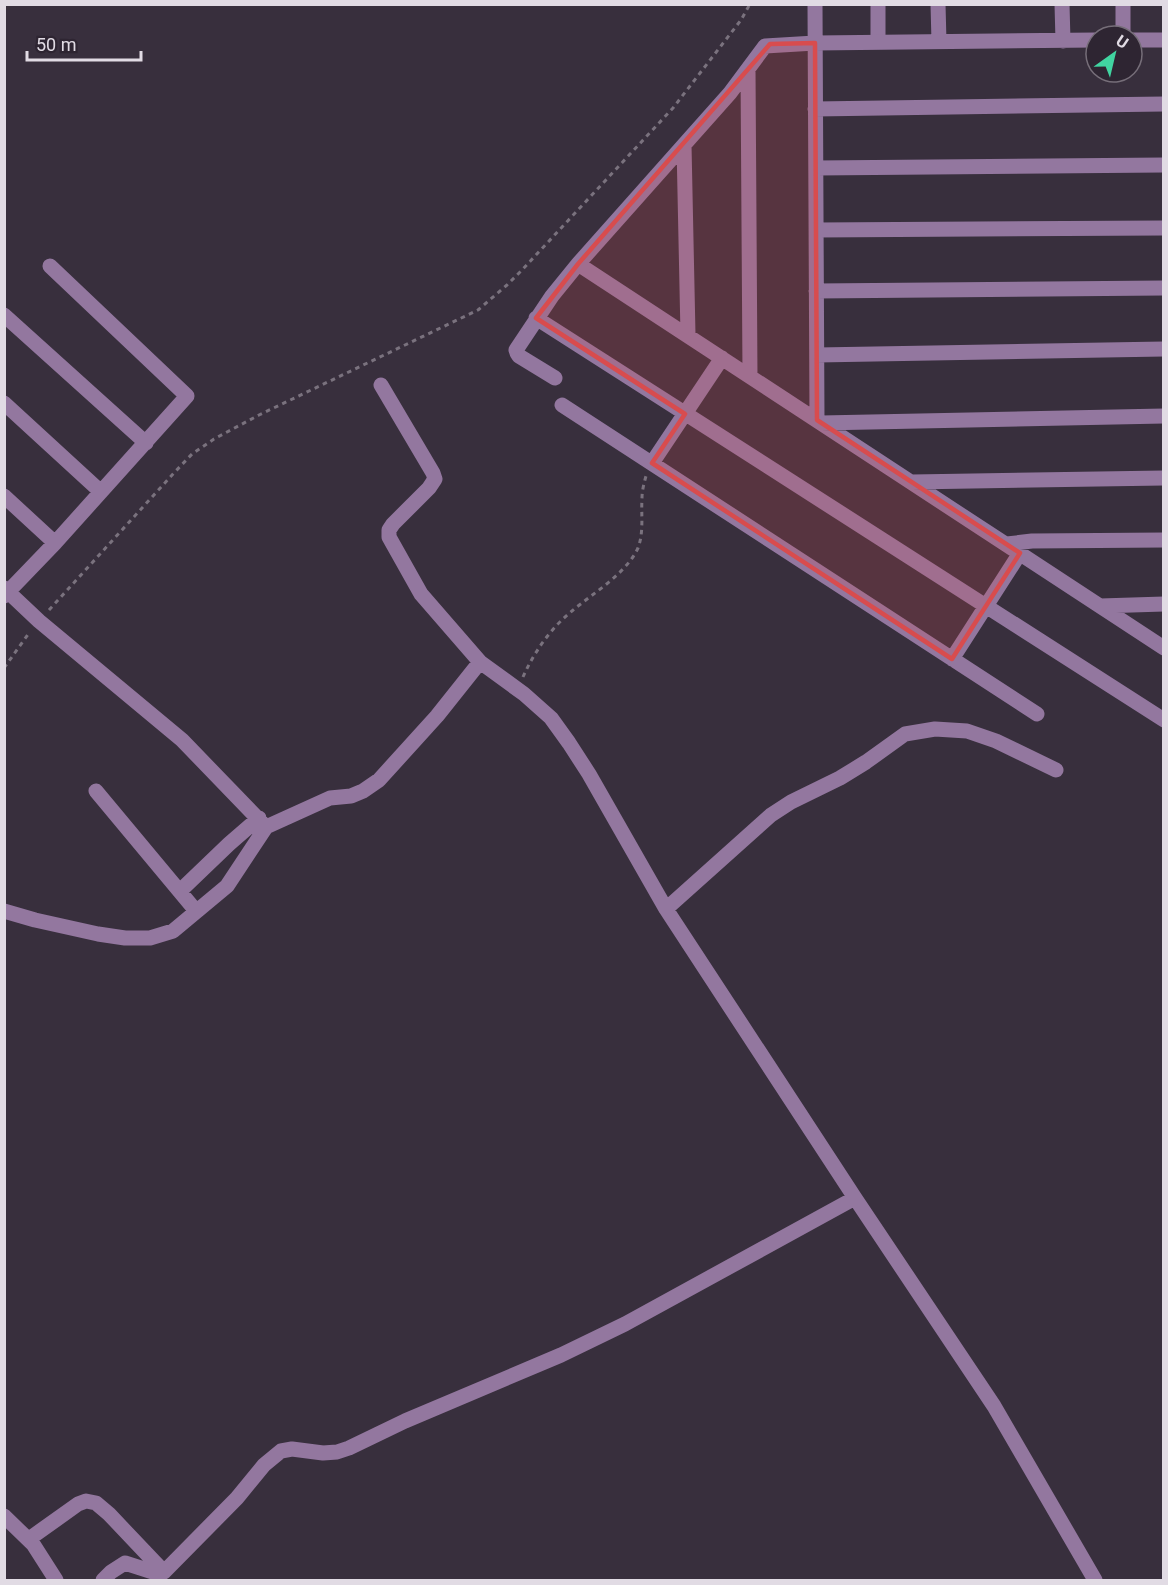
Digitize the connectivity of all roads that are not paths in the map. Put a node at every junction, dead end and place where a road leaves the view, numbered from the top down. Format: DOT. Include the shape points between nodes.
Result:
graph roads {
  1 [pos="815,4"];
  2 [pos="878,4"];
  3 [pos="938,4"];
  4 [pos="1062,4"];
  5 [pos="1123,4"];
  6 [pos="1123,24"];
  7 [pos="1084,40"];
  8 [pos="1144,40"];
  9 [pos="1164,40"];
  10 [pos="1063,41"];
  11 [pos="878,42"];
  12 [pos="939,42"];
  13 [pos="815,43"];
  14 [pos="748,69"];
  15 [pos="1164,104"];
  16 [pos="815,109"];
  17 [pos="684,145"];
  18 [pos="1164,165"];
  19 [pos="816,168"];
  20 [pos="1164,228"];
  21 [pos="816,230"];
  22 [pos="578,264"];
  23 [pos="50,266"];
  24 [pos="1164,288"];
  25 [pos="816,291"];
  26 [pos="4,315"];
  27 [pos="536,318"];
  28 [pos="688,335"];
  29 [pos="1164,349"];
  30 [pos="817,355"];
  31 [pos="722,358"];
  32 [pos="750,376"];
  33 [pos="555,378"];
  34 [pos="381,385"];
  35 [pos="4,403"];
  36 [pos="562,405"];
  37 [pos="685,414"];
  38 [pos="1164,416"];
  39 [pos="819,421"];
  40 [pos="146,443"];
  41 [pos="652,464"];
  42 [pos="1164,478"];
  43 [pos="912,482"];
  44 [pos="101,492"];
  45 [pos="4,496"];
  46 [pos="1164,540"];
  47 [pos="55,543"];
  48 [pos="1013,548"];
  49 [pos="6,592"];
  50 [pos="1164,604"];
  51 [pos="1100,606"];
  52 [pos="986,607"];
  53 [pos="1164,648"];
  54 [pos="952,659"];
  55 [pos="480,662"];
  56 [pos="1037,714"];
  57 [pos="1164,720"];
  58 [pos="1056,770"];
  59 [pos="96,790"];
  60 [pos="262,823"];
  61 [pos="180,891"];
  62 [pos="666,909"];
  63 [pos="4,911"];
  64 [pos="196,911"];
  65 [pos="855,1198"];
  66 [pos="4,1516"];
  67 [pos="29,1539"];
  68 [pos="164,1572"];
  69 [pos="56,1581"];
  70 [pos="103,1581"];
  71 [pos="1095,1581"];
  1 -- 13 [label="street"];
  2 -- 11 [label="street"];
  3 -- 12 [label="street"];
  4 -- 10 [label="street"];
  5 -- 6 [label="street"];
  7 -- 10 [label="street"];
  8 -- 9 [label="street"];
  10 -- 12 [label="street"];
  11 -- 12 [label="street"];
  11 -- 13 [label="street"];
  13 -- 14 [label="street" via="765,46"];
  13 -- 16 [label="street"];
  14 -- 17 [label="street"];
  14 -- 32 [label="street"];
  15 -- 16 [label="street"];
  16 -- 19 [label="street"];
  17 -- 22 [label="street"];
  17 -- 28 [label="street"];
  18 -- 19 [label="street"];
  19 -- 21 [label="street"];
  20 -- 21 [label="street"];
  21 -- 25 [label="street"];
  22 -- 27 [label="street"];
  22 -- 28 [label="street"];
  23 -- 40 [label="street" via="188,396"];
  24 -- 25 [label="street"];
  25 -- 30 [label="street"];
  26 -- 40 [label="street"];
  27 -- 33 [label="street" via="516,350"];
  27 -- 37 [label="street"];
  28 -- 31 [label="street"];
  29 -- 30 [label="street"];
  30 -- 39 [label="street"];
  31 -- 32 [label="street"];
  31 -- 37 [label="street"];
  32 -- 39 [label="street"];
  34 -- 55 [label="street" via="435,479 391,527 389,537 421,594"];
  35 -- 44 [label="street"];
  36 -- 41 [label="street"];
  37 -- 41 [label="street"];
  37 -- 52 [label="street"];
  38 -- 39 [label="street"];
  39 -- 43 [label="street"];
  40 -- 44 [label="street"];
  41 -- 54 [label="street"];
  42 -- 43 [label="street"];
  43 -- 48 [label="street"];
  44 -- 47 [label="street"];
  45 -- 47 [label="street"];
  46 -- 48 [label="street" via="1032,541"];
  47 -- 49 [label="street"];
  48 -- 51 [label="street"];
  48 -- 52 [label="street"];
  49 -- 60 [label="street" via="182,740"];
  50 -- 51 [label="street"];
  51 -- 53 [label="street"];
  52 -- 54 [label="street"];
  52 -- 57 [label="street"];
  54 -- 56 [label="street"];
  55 -- 60 [label="street" via="379,780 351,796 330,798"];
  55 -- 62 [label="street" via="551,718 589,774"];
  58 -- 62 [label="street" via="967,731 935,729 905,734 840,778 771,815"];
  59 -- 61 [label="street"];
  60 -- 61 [label="street" via="229,844"];
  60 -- 64 [label="street" via="227,886"];
  61 -- 64 [label="street"];
  62 -- 65 [label="street"];
  63 -- 64 [label="street" via="98,934 150,938 173,931"];
  65 -- 68 [label="street" via="561,1355 349,1448 337,1452 281,1451"];
  65 -- 71 [label="street" via="994,1406"];
  66 -- 67 [label="street"];
  67 -- 68 [label="street" via="78,1504 96,1503"];
  67 -- 69 [label="street"];
  68 -- 70 [label="street" via="125,1563"];
}
